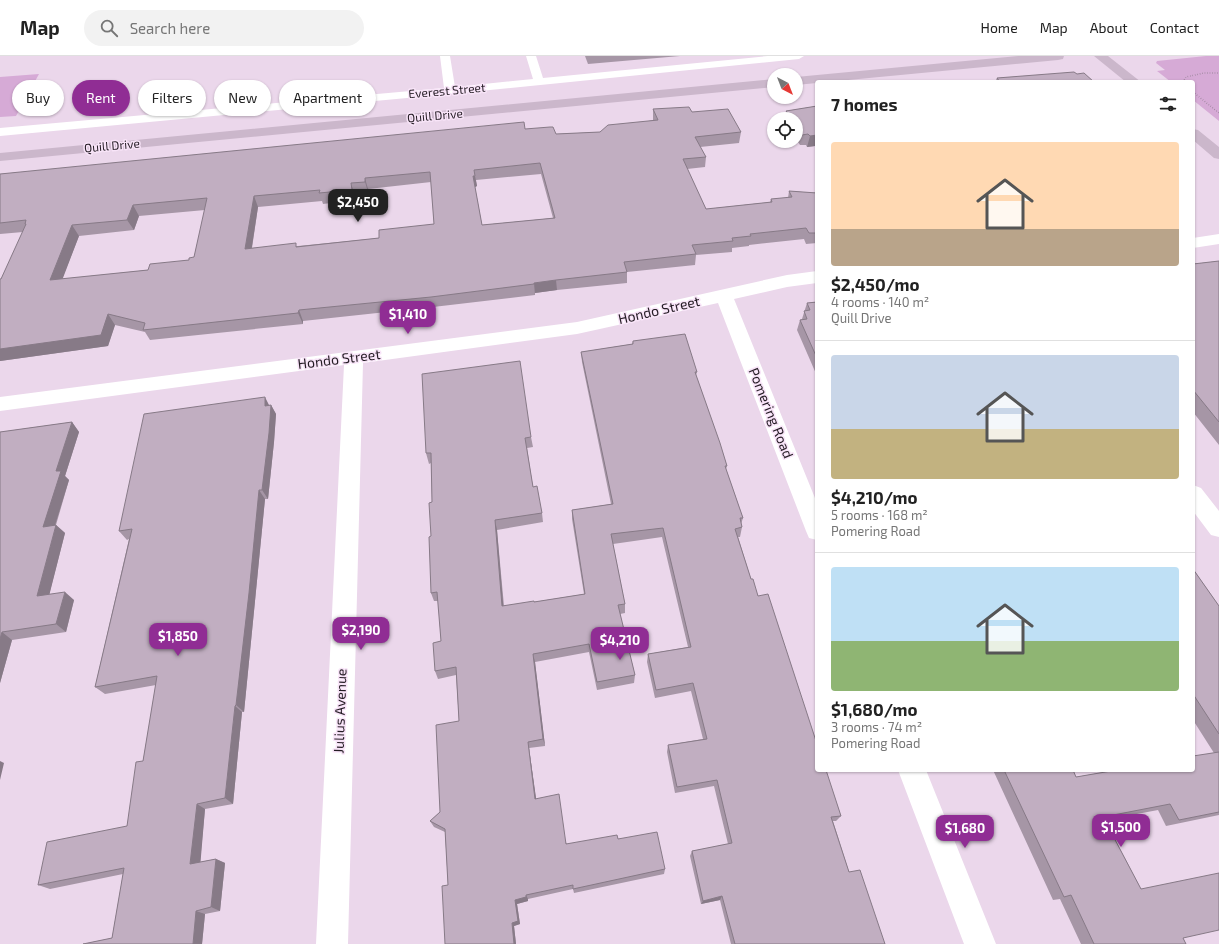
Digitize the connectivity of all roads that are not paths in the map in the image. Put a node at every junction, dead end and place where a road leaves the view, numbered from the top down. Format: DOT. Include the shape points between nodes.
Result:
graph roads {
  1 [pos="445,56"];
  2 [pos="531,56"];
  3 [pos="799,56"];
  4 [pos="1058,56"];
  5 [pos="1100,56"];
  6 [pos="803,80"];
  7 [pos="1131,80"];
  8 [pos="539,82"];
  9 [pos="767,84"];
  10 [pos="450,91"];
  11 [pos="0,132"];
  12 [pos="1195,135"];
  13 [pos="1219,155"];
  14 [pos="0,157"];
  15 [pos="1219,239"];
  16 [pos="1195,243"];
  17 [pos="815,277"];
  18 [pos="724,296"];
  19 [pos="354,357"];
  20 [pos="0,404"];
  21 [pos="1195,497"];
  22 [pos="815,525"];
  23 [pos="1219,528"];
  24 [pos="913,772"];
  25 [pos="332,944"];
  26 [pos="980,944"];
  1 -- 10 [label="lane"];
  2 -- 8 [label="lane"];
  3 -- 8 [label="lane, Everest Street"];
  4 -- 6 [label="street"];
  5 -- 7 [label="street"];
  8 -- 10 [label="lane, Everest Street"];
  9 -- 14 [label="street, Quill Drive"];
  10 -- 11 [label="lane, Everest Street"];
  12 -- 13 [label="street"];
  15 -- 16 [label="street"];
  17 -- 18 [label="street, Hondo Street"];
  18 -- 19 [label="street, Hondo Street" via="577,328"];
  18 -- 22 [label="street, Pomering Road"];
  19 -- 20 [label="street, Hondo Street"];
  19 -- 25 [label="street, Julius Avenue"];
  21 -- 23 [label="street"];
  24 -- 26 [label="street"];
}
